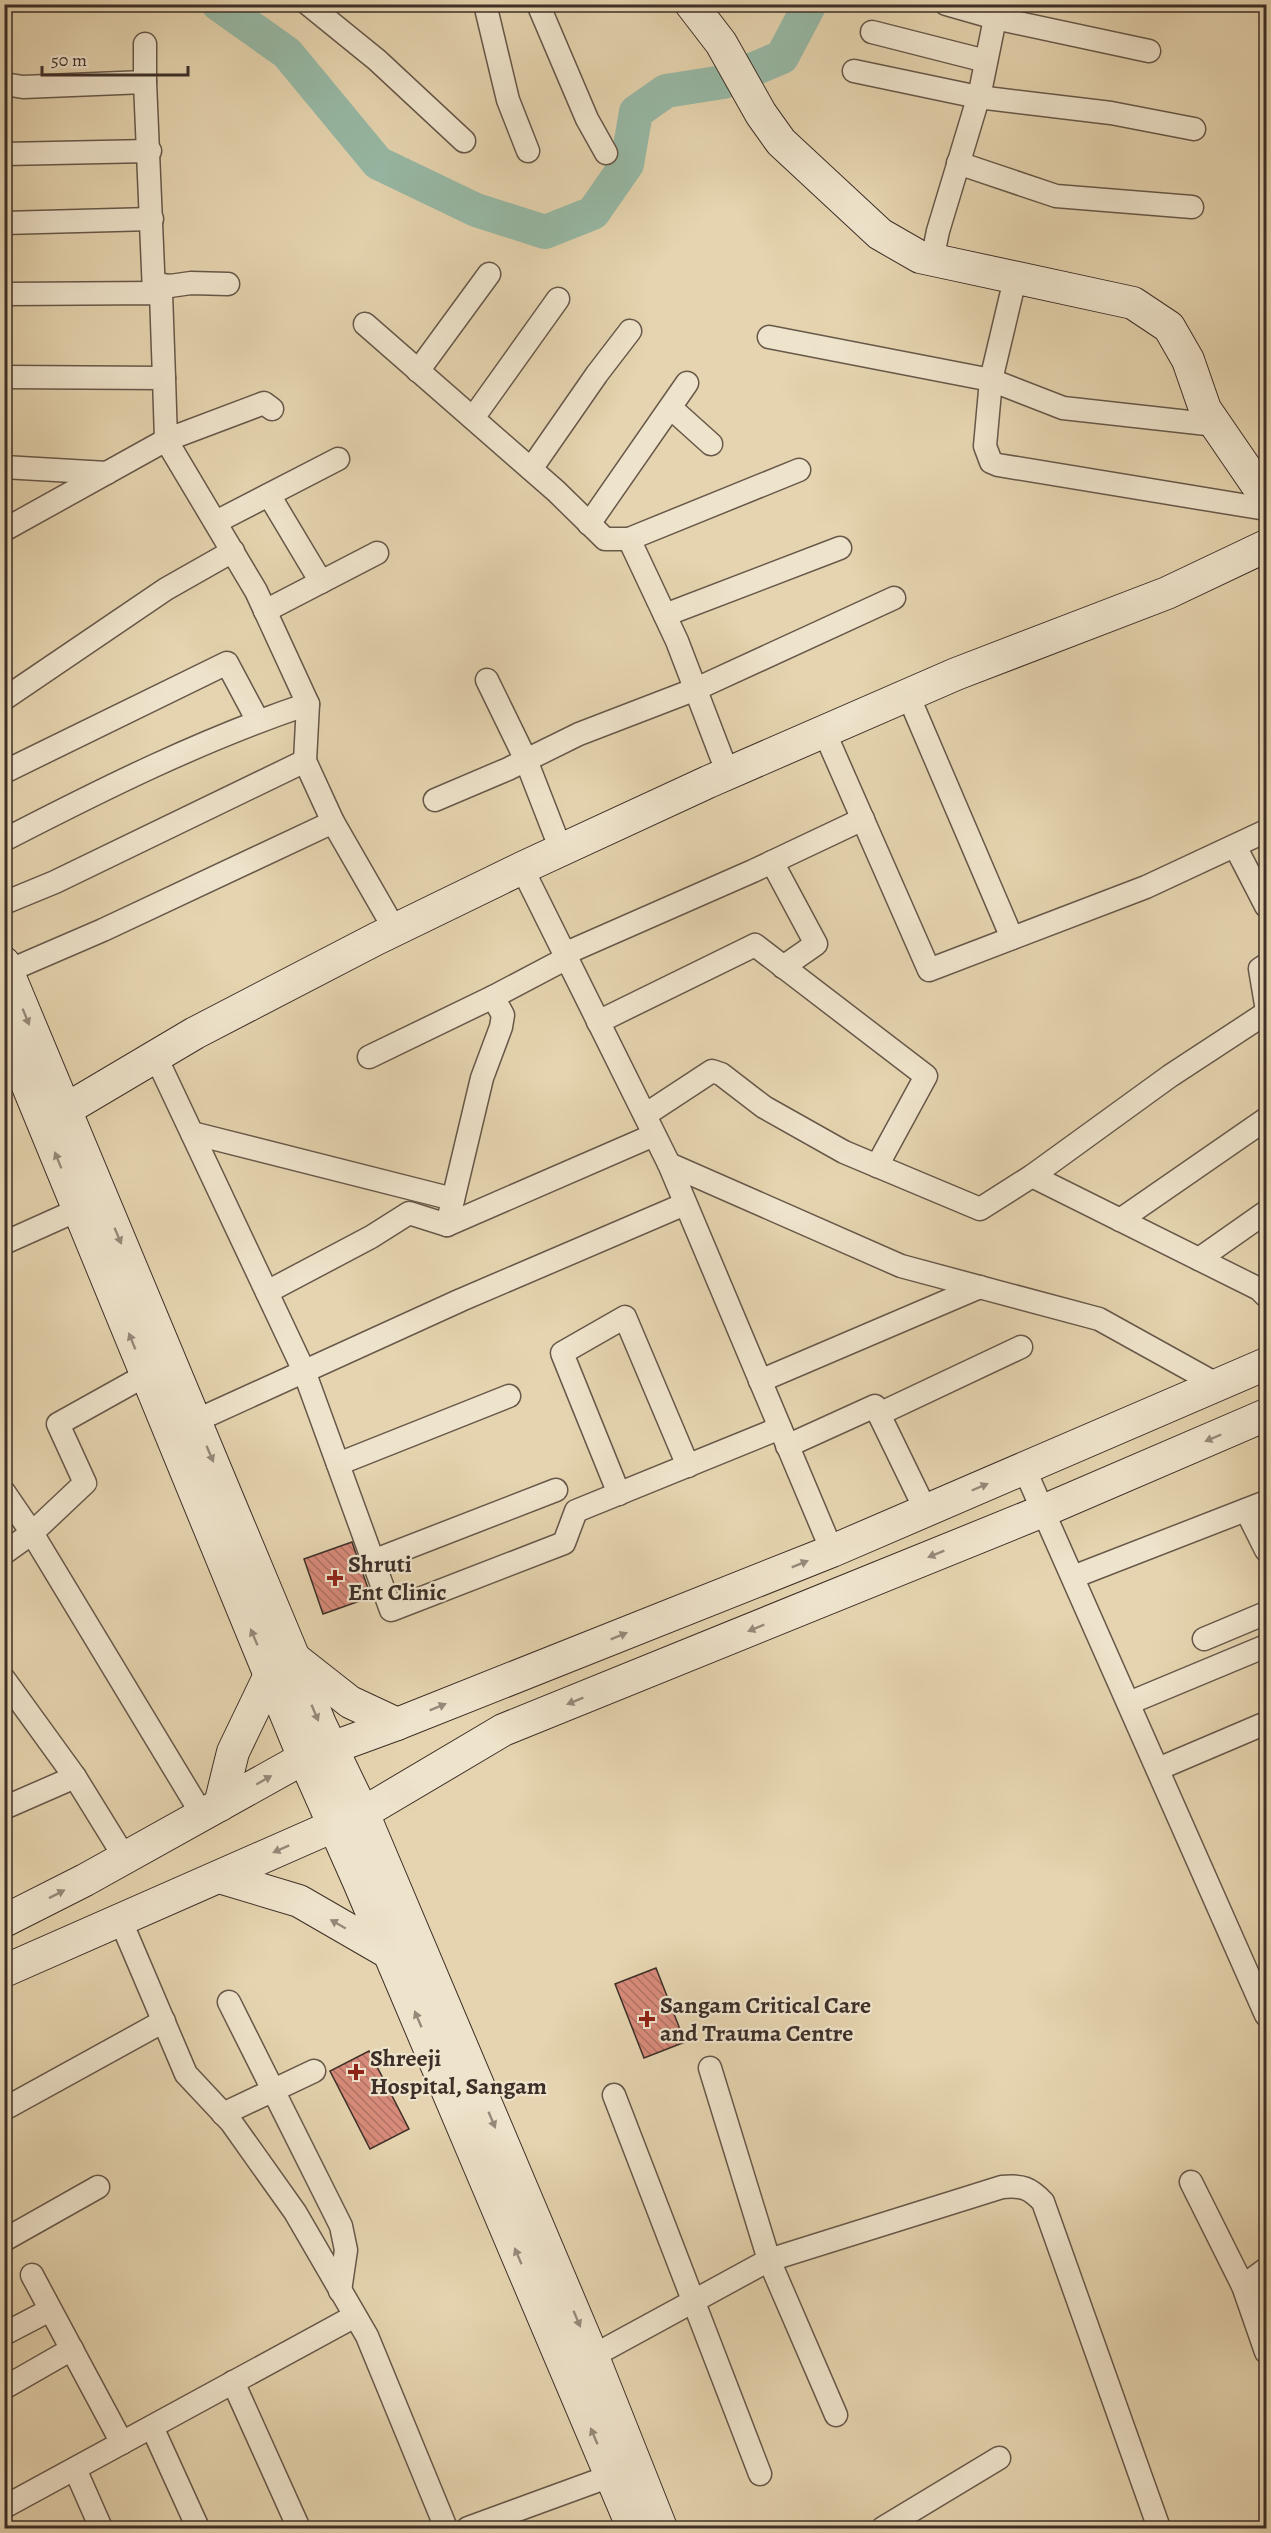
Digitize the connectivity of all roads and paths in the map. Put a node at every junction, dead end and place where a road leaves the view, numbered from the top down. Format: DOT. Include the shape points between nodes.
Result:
graph roads {
  1 [pos="308,4"];
  2 [pos="485,4"];
  3 [pos="538,4"];
  4 [pos="691,4"];
  5 [pos="946,4"];
  6 [pos="997,11"];
  7 [pos="872,32"];
  8 [pos="145,44"];
  9 [pos="1149,51"];
  10 [pos="986,62"];
  11 [pos="854,71"];
  12 [pos="145,82"];
  13 [pos="4,84"];
  14 [pos="978,98"];
  15 [pos="1194,129"];
  16 [pos="464,141"];
  17 [pos="150,151"];
  18 [pos="528,151"];
  19 [pos="606,153"];
  20 [pos="4,154"];
  21 [pos="958,164"];
  22 [pos="1192,207"];
  23 [pos="152,219"];
  24 [pos="4,223"];
  25 [pos="932,260"];
  26 [pos="489,274"];
  27 [pos="1015,279"];
  28 [pos="228,284"];
  29 [pos="154,289"];
  30 [pos="4,294"];
  31 [pos="558,299"];
  32 [pos="365,324"];
  33 [pos="630,332"];
  34 [pos="769,338"];
  35 [pos="418,371"];
  36 [pos="4,377"];
  37 [pos="164,378"];
  38 [pos="991,380"];
  39 [pos="687,383"];
  40 [pos="671,408"];
  41 [pos="272,410"];
  42 [pos="473,418"];
  43 [pos="1216,425"];
  44 [pos="166,440"];
  45 [pos="711,444"];
  46 [pos="338,459"];
  47 [pos="4,467"];
  48 [pos="531,469"];
  49 [pos="800,470"];
  50 [pos="107,473"];
  51 [pos="269,495"];
  52 [pos="1266,498"];
  53 [pos="1266,509"];
  54 [pos="216,522"];
  55 [pos="589,524"];
  56 [pos="4,530"];
  57 [pos="629,540"];
  58 [pos="840,548"];
  59 [pos="233,551"];
  60 [pos="377,553"];
  61 [pos="1263,555"];
  62 [pos="321,582"];
  63 [pos="894,598"];
  64 [pos="265,611"];
  65 [pos="665,615"];
  66 [pos="487,680"];
  67 [pos="696,689"];
  68 [pos="908,695"];
  69 [pos="4,699"];
  70 [pos="308,704"];
  71 [pos="258,721"];
  72 [pos="824,731"];
  73 [pos="526,760"];
  74 [pos="305,761"];
  75 [pos="4,772"];
  76 [pos="728,774"];
  77 [pos="435,800"];
  78 [pos="863,819"];
  79 [pos="333,822"];
  80 [pos="1266,831"];
  81 [pos="4,840"];
  82 [pos="1235,846"];
  83 [pos="561,850"];
  84 [pos="772,862"];
  85 [pos="522,868"];
  86 [pos="4,903"];
  87 [pos="1266,906"];
  88 [pos="395,930"];
  89 [pos="1012,938"];
  90 [pos="566,956"];
  91 [pos="1266,965"];
  92 [pos="6,967"];
  93 [pos="783,967"];
  94 [pos="493,997"];
  95 [pos="1266,1005"];
  96 [pos="1266,1013"];
  97 [pos="598,1022"];
  98 [pos="4,1028"];
  99 [pos="155,1055"];
  100 [pos="369,1057"];
  101 [pos="65,1110"];
  102 [pos="1266,1119"];
  103 [pos="649,1125"];
  104 [pos="192,1133"];
  105 [pos="669,1164"];
  106 [pos="877,1166"];
  107 [pos="1032,1176"];
  108 [pos="453,1199"];
  109 [pos="90,1204"];
  110 [pos="685,1204"];
  111 [pos="1266,1212"];
  112 [pos="1120,1220"];
  113 [pos="447,1225"];
  114 [pos="4,1243"];
  115 [pos="1199,1259"];
  116 [pos="980,1287"];
  117 [pos="267,1292"];
  118 [pos="1266,1296"];
  119 [pos="1021,1347"];
  120 [pos="1266,1364"];
  121 [pos="304,1371"];
  122 [pos="146,1375"];
  123 [pos="760,1381"];
  124 [pos="1218,1385"];
  125 [pos="509,1396"];
  126 [pos="879,1414"];
  127 [pos="1266,1415"];
  128 [pos="182,1426"];
  129 [pos="784,1437"];
  130 [pos="338,1464"];
  131 [pos="688,1466"];
  132 [pos="1024,1468"];
  133 [pos="556,1490"];
  134 [pos="4,1492"];
  135 [pos="619,1494"];
  136 [pos="1256,1506"];
  137 [pos="926,1511"];
  138 [pos="1043,1511"];
  139 [pos="32,1533"];
  140 [pos="1266,1550"];
  141 [pos="832,1551"];
  142 [pos="4,1553"];
  143 [pos="373,1561"];
  144 [pos="1072,1577"];
  145 [pos="1266,1613"];
  146 [pos="1204,1639"];
  147 [pos="1266,1646"];
  148 [pos="282,1666"];
  149 [pos="4,1679"];
  150 [pos="1129,1703"];
  151 [pos="1266,1723"];
  152 [pos="397,1724"];
  153 [pos="318,1752"];
  154 [pos="1158,1769"];
  155 [pos="75,1777"];
  156 [pos="4,1808"];
  157 [pos="212,1811"];
  158 [pos="349,1819"];
  159 [pos="125,1858"];
  160 [pos="219,1876"];
  161 [pos="120,1919"];
  162 [pos="4,1920"];
  163 [pos="389,1953"];
  164 [pos="4,1971"];
  165 [pos="229,2002"];
  166 [pos="1266,2015"];
  167 [pos="164,2021"];
  168 [pos="710,2068"];
  169 [pos="314,2071"];
  170 [pos="273,2090"];
  171 [pos="614,2095"];
  172 [pos="4,2109"];
  173 [pos="224,2114"];
  174 [pos="1191,2182"];
  175 [pos="99,2187"];
  176 [pos="4,2240"];
  177 [pos="769,2260"];
  178 [pos="1266,2269"];
  179 [pos="32,2275"];
  180 [pos="1243,2286"];
  181 [pos="340,2290"];
  182 [pos="694,2301"];
  183 [pos="1266,2305"];
  184 [pos="50,2310"];
  185 [pos="355,2316"];
  186 [pos="4,2334"];
  187 [pos="72,2349"];
  188 [pos="1266,2352"];
  189 [pos="580,2364"];
  190 [pos="233,2382"];
  191 [pos="4,2388"];
  192 [pos="836,2415"];
  193 [pos="152,2427"];
  194 [pos="122,2443"];
  195 [pos="999,2458"];
  196 [pos="75,2469"];
  197 [pos="624,2471"];
  198 [pos="760,2474"];
  199 [pos="4,2507"];
  200 [pos="297,2524"];
  201 [pos="102,2529"];
  202 [pos="198,2529"];
  203 [pos="446,2529"];
  204 [pos="468,2529"];
  205 [pos="633,2529"];
  206 [pos="661,2529"];
  207 [pos="883,2529"];
  208 [pos="1159,2529"];
  1 -- 16 [label="street" via="377,60"];
  2 -- 18 [label="street" via="508,100"];
  3 -- 19 [label="street" via="587,119"];
  4 -- 25 [label="street" via="721,43 781,142 880,234"];
  5 -- 6 [label="street"];
  6 -- 9 [label="street"];
  6 -- 10 [label="street"];
  7 -- 10 [label="street"];
  8 -- 12 [label="street"];
  10 -- 14 [label="street"];
  11 -- 14 [label="street"];
  12 -- 13 [label="street" via="23,87"];
  12 -- 17 [label="street"];
  14 -- 15 [label="street" via="1111,113"];
  14 -- 21 [label="street"];
  17 -- 20 [label="street"];
  17 -- 23 [label="street"];
  21 -- 22 [label="street" via="1056,196"];
  21 -- 25 [label="street"];
  23 -- 24 [label="street"];
  23 -- 29 [label="street"];
  25 -- 27 [label="street"];
  26 -- 35 [label="street"];
  27 -- 38 [label="street"];
  27 -- 43 [label="street" via="1133,303 1169,327"];
  28 -- 29 [label="street" via="191,283"];
  29 -- 30 [label="street"];
  29 -- 37 [label="street" via="161,293"];
  31 -- 42 [label="street"];
  32 -- 35 [label="street"];
  33 -- 48 [label="street"];
  34 -- 38 [label="street"];
  35 -- 42 [label="street"];
  36 -- 37 [label="street"];
  37 -- 44 [label="street"];
  38 -- 43 [label="street" via="1063,408"];
  38 -- 53 [label="street" via="985,446 991,462"];
  39 -- 40 [label="street"];
  40 -- 45 [label="street"];
  40 -- 55 [label="street"];
  41 -- 44 [label="street" via="264,403"];
  42 -- 48 [label="street"];
  43 -- 52 [label="street"];
  44 -- 50 [label="street"];
  44 -- 54 [label="street"];
  46 -- 51 [label="street"];
  47 -- 50 [label="street"];
  48 -- 55 [label="street"];
  49 -- 57 [label="street"];
  50 -- 56 [label="street"];
  51 -- 54 [label="street"];
  51 -- 62 [label="street"];
  54 -- 59 [label="street"];
  55 -- 57 [label="street" via="605,539"];
  57 -- 65 [label="street"];
  58 -- 65 [label="street"];
  59 -- 64 [label="street"];
  59 -- 69 [label="street" via="166,589"];
  60 -- 62 [label="street"];
  61 -- 68 [label="street"];
  62 -- 64 [label="street"];
  63 -- 67 [label="street"];
  64 -- 70 [label="street"];
  65 -- 67 [label="street"];
  66 -- 73 [label="street"];
  67 -- 73 [label="street" via="579,734"];
  67 -- 76 [label="street"];
  68 -- 72 [label="street"];
  68 -- 89 [label="street"];
  70 -- 71 [label="street"];
  70 -- 74 [label="street"];
  71 -- 75 [label="street" via="227,663"];
  71 -- 81 [label="street" via="88,797"];
  72 -- 76 [label="street"];
  72 -- 78 [label="street"];
  73 -- 77 [label="street"];
  73 -- 83 [label="street"];
  74 -- 79 [label="street"];
  74 -- 86 [label="street"];
  76 -- 83 [label="street"];
  78 -- 84 [label="street"];
  78 -- 89 [label="street" via="929,970"];
  79 -- 88 [label="street"];
  79 -- 92 [label="street" via="103,930"];
  80 -- 82 [label="street"];
  82 -- 87 [label="street"];
  82 -- 89 [label="street" via="1146,887"];
  83 -- 85 [label="street"];
  84 -- 90 [label="street"];
  84 -- 93 [label="street" via="816,944"];
  85 -- 88 [label="street"];
  85 -- 90 [label="street"];
  88 -- 99 [label="street"];
  90 -- 94 [label="street"];
  90 -- 97 [label="street"];
  91 -- 95 [label="street" via="1260,969"];
  92 -- 101 [label="street, one-way"];
  93 -- 97 [label="street" via="755,945"];
  93 -- 106 [label="street" via="926,1076"];
  94 -- 100 [label="street"];
  94 -- 108 [label="street" via="503,1015 501,1027 482,1078"];
  96 -- 107 [label="street" via="1170,1076"];
  97 -- 103 [label="street"];
  109 -- 98 [label="street, one-way"];
  99 -- 101 [label="street"];
  99 -- 104 [label="street"];
  101 -- 109 [label="street"];
  102 -- 112 [label="street"];
  103 -- 105 [label="street"];
  103 -- 106 [label="street" via="712,1071 764,1107"];
  103 -- 113 [label="street"];
  104 -- 108 [label="street"];
  104 -- 117 [label="street"];
  105 -- 110 [label="street"];
  105 -- 116 [label="street" via="901,1266"];
  106 -- 107 [label="street" via="980,1209"];
  107 -- 112 [label="street"];
  108 -- 113 [label="street"];
  109 -- 114 [label="street"];
  122 -- 109 [label="street, one-way"];
  109 -- 128 [label="street, one-way"];
  110 -- 121 [label="street"];
  110 -- 123 [label="street"];
  111 -- 115 [label="street"];
  112 -- 115 [label="street"];
  113 -- 117 [label="street" via="409,1213"];
  115 -- 118 [label="street"];
  116 -- 123 [label="street"];
  116 -- 124 [label="street" via="1099,1319"];
  117 -- 121 [label="street"];
  119 -- 126 [label="street"];
  120 -- 124 [label="street"];
  121 -- 128 [label="street"];
  121 -- 130 [label="street"];
  122 -- 128 [label="street"];
  122 -- 139 [label="street" via="58,1424 84,1483"];
  123 -- 129 [label="street"];
  124 -- 132 [label="street"];
  125 -- 130 [label="street"];
  126 -- 129 [label="street" via="875,1406"];
  126 -- 137 [label="street"];
  127 -- 138 [label="street, one-way"];
  128 -- 148 [label="street"];
  129 -- 131 [label="street"];
  129 -- 141 [label="street"];
  130 -- 143 [label="street"];
  131 -- 135 [label="street"];
  131 -- 135 [label="street" via="625,1317 562,1353"];
  137 -- 132 [label="street, one-way"];
  132 -- 138 [label="street"];
  133 -- 143 [label="street"];
  134 -- 139 [label="street"];
  135 -- 143 [label="street" via="576,1511 564,1543 391,1610"];
  136 -- 140 [label="street"];
  136 -- 144 [label="street"];
  137 -- 141 [label="street"];
  138 -- 144 [label="street"];
  138 -- 158 [label="street, one-way" via="503,1730"];
  139 -- 142 [label="street"];
  139 -- 157 [label="street"];
  152 -- 141 [label="street, one-way"];
  144 -- 150 [label="street"];
  145 -- 146 [label="street"];
  147 -- 150 [label="street"];
  148 -- 152 [label="street"];
  148 -- 153 [label="street"];
  148 -- 157 [label="street" via="233,1752"];
  149 -- 155 [label="street"];
  150 -- 154 [label="street"];
  151 -- 154 [label="street"];
  152 -- 153 [label="street"];
  157 -- 153 [label="street, one-way"];
  153 -- 158 [label="street"];
  154 -- 166 [label="street"];
  155 -- 156 [label="street"];
  155 -- 159 [label="street"];
  157 -- 159 [label="street"];
  158 -- 160 [label="street, one-way"];
  158 -- 163 [label="street"];
  158 -- 189 [label="street, one-way"];
  162 -- 159 [label="street, one-way"];
  160 -- 161 [label="street"];
  163 -- 160 [label="street, one-way" via="298,1901"];
  161 -- 164 [label="street"];
  161 -- 167 [label="street"];
  189 -- 163 [label="street, one-way"];
  165 -- 170 [label="street"];
  167 -- 172 [label="street"];
  167 -- 173 [label="street" via="186,2074"];
  168 -- 177 [label="street"];
  169 -- 170 [label="street"];
  170 -- 173 [label="street"];
  170 -- 181 [label="street" via="343,2232 346,2250"];
  171 -- 182 [label="street"];
  173 -- 181 [label="street" via="295,2212"];
  174 -- 180 [label="street"];
  175 -- 176 [label="street"];
  177 -- 182 [label="street"];
  177 -- 192 [label="street"];
  177 -- 208 [label="street" via="1002,2187 1031,2189 1044,2202"];
  178 -- 180 [label="street"];
  179 -- 184 [label="street"];
  180 -- 183 [label="street"];
  180 -- 188 [label="street"];
  181 -- 185 [label="street"];
  182 -- 189 [label="street"];
  182 -- 198 [label="street"];
  184 -- 186 [label="street"];
  184 -- 187 [label="street"];
  185 -- 190 [label="street"];
  185 -- 203 [label="street" via="367,2336"];
  187 -- 191 [label="street"];
  187 -- 194 [label="street"];
  189 -- 197 [label="street"];
  190 -- 193 [label="street"];
  190 -- 200 [label="street"];
  193 -- 194 [label="street"];
  193 -- 202 [label="street"];
  194 -- 196 [label="street"];
  195 -- 207 [label="street"];
  196 -- 199 [label="street"];
  196 -- 201 [label="street"];
  197 -- 204 [label="street"];
  197 -- 205 [label="street"];
  197 -- 206 [label="street"];
}
